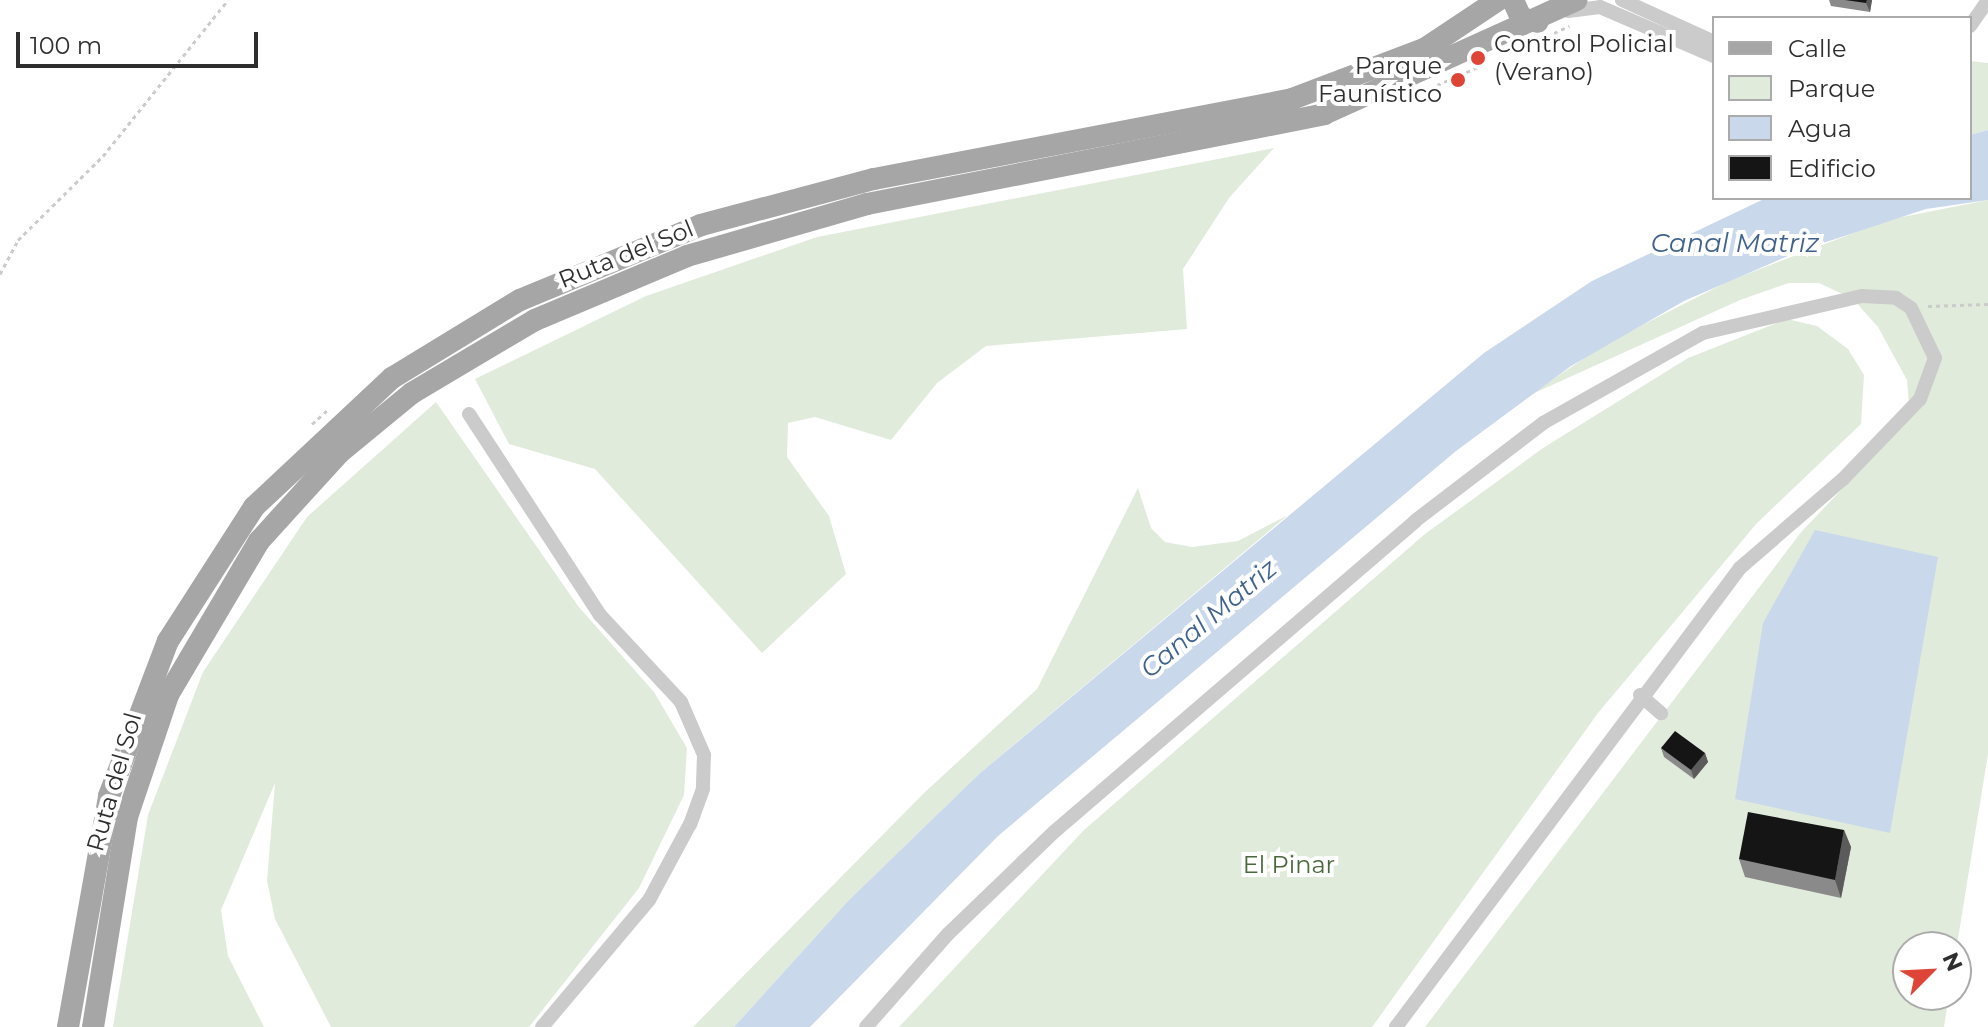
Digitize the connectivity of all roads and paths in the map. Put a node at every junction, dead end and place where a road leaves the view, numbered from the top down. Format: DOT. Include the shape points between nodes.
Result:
graph roads {
  1 [pos="228,0"];
  2 [pos="1498,0"];
  3 [pos="1513,0"];
  4 [pos="1576,0"];
  5 [pos="1622,0"];
  6 [pos="1988,0"];
  7 [pos="1600,7"];
  8 [pos="1972,23"];
  9 [pos="1546,24"];
  10 [pos="1712,41"];
  11 [pos="1712,55"];
  12 [pos="1497,58"];
  13 [pos="1431,88"];
  14 [pos="0,274"];
  15 [pos="1988,304"];
  16 [pos="1911,308"];
  17 [pos="335,404"];
  18 [pos="469,414"];
  19 [pos="304,432"];
  20 [pos="1640,695"];
  21 [pos="1661,713"];
  22 [pos="68,1027"];
  23 [pos="93,1027"];
  24 [pos="542,1027"];
  25 [pos="866,1027"];
  26 [pos="1396,1027"];
  1 -- 14 [label="path" via="103,156 18,240"];
  2 -- 22 [label="main road, Ruta del Sol" via="1426,48 1292,99 863,181 701,225 520,300 392,378 254,507 163,652 109,796"];
  3 -- 9 [label="main road" via="1521,18"];
  4 -- 9 [label="main road, Ruta del Sol"];
  5 -- 10 [label="street"];
  6 -- 8 [label="street"];
  7 -- 9 [label="street"];
  7 -- 9 [label="path" via="1586,22"];
  7 -- 11 [label="street"];
  9 -- 23 [label="main road, Ruta del Sol" via="1310,119 757,232 535,320 412,393 339,453 259,541 168,695 127,817"];
  12 -- 13 [label="path"];
  15 -- 16 [label="path"];
  16 -- 20 [label="street" via="1935,358 1920,399 1843,479 1740,568"];
  16 -- 25 [label="street" via="1896,298 1862,296 1703,333 1543,423 1392,540 1054,832 948,934"];
  17 -- 19 [label="path"];
  18 -- 24 [label="street" via="600,615 681,702 704,755 699,801 649,900"];
  20 -- 21 [label="street"];
  20 -- 26 [label="street"];
}
